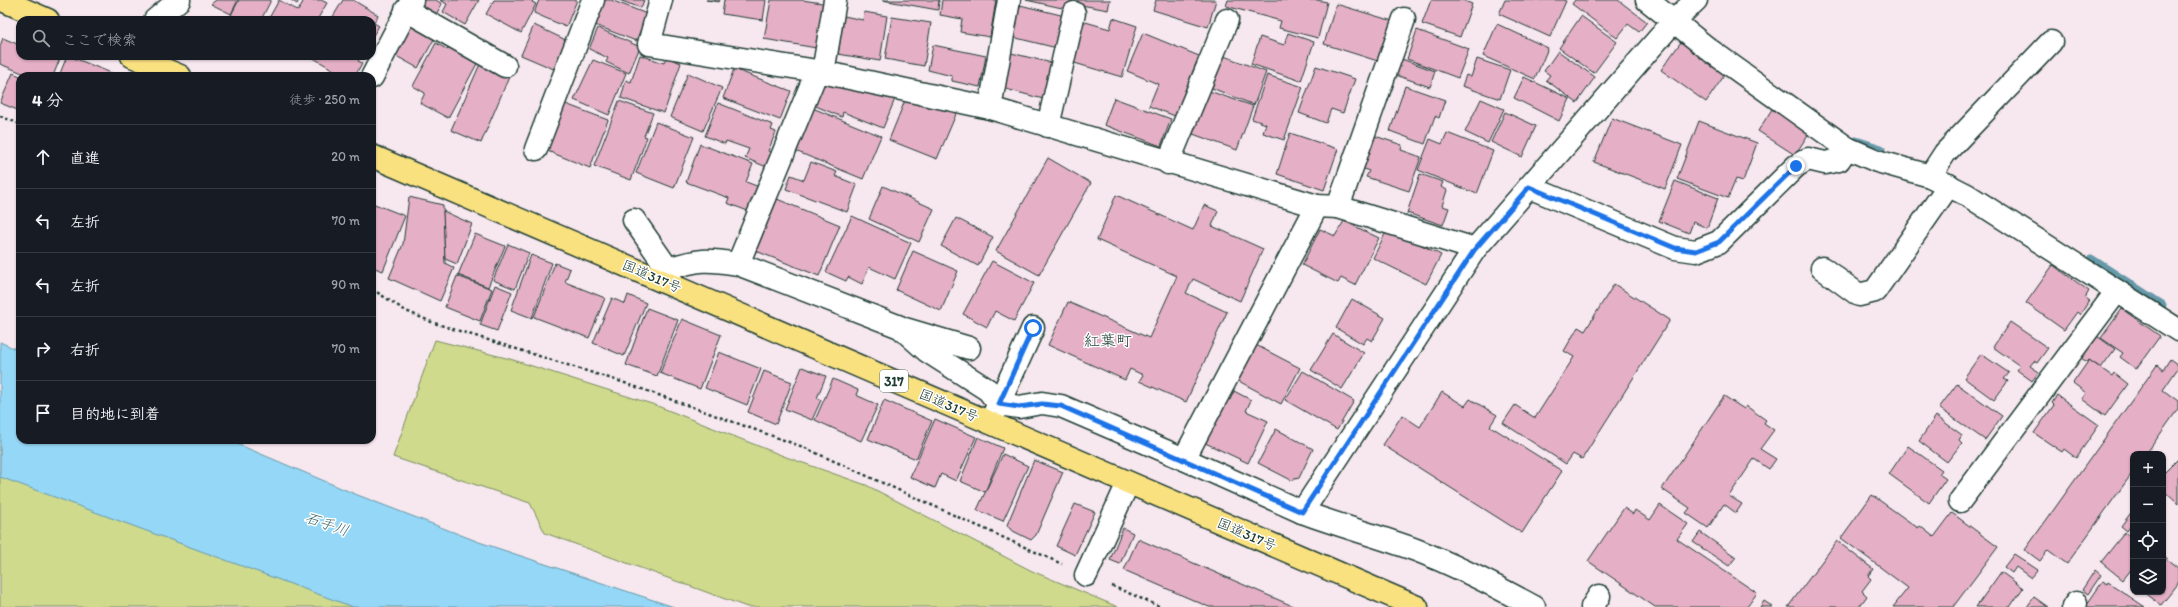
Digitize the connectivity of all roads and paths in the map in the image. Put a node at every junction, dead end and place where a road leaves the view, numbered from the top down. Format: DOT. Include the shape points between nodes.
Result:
graph roads {
  1 [pos="2,0"];
  2 [pos="178,0"];
  3 [pos="593,0"];
  4 [pos="661,0"];
  5 [pos="835,0"];
  6 [pos="1009,0"];
  7 [pos="1647,0"];
  8 [pos="1696,0"];
  9 [pos="409,5"];
  10 [pos="1074,13"];
  11 [pos="39,16"];
  12 [pos="160,16"];
  13 [pos="1404,19"];
  14 [pos="1227,20"];
  15 [pos="1674,21"];
  16 [pos="2051,42"];
  17 [pos="142,60"];
  18 [pos="505,66"];
  19 [pos="170,72"];
  20 [pos="375,72"];
  21 [pos="820,72"];
  22 [pos="990,108"];
  23 [pos="0,116"];
  24 [pos="16,122"];
  25 [pos="1048,126"];
  26 [pos="1847,148"];
  27 [pos="536,149"];
  28 [pos="376,158"];
  29 [pos="1168,163"];
  30 [pos="1939,180"];
  31 [pos="1529,187"];
  32 [pos="1327,206"];
  33 [pos="634,220"];
  34 [pos="1475,249"];
  35 [pos="738,264"];
  36 [pos="1822,268"];
  37 [pos="665,275"];
  38 [pos="2117,290"];
  39 [pos="376,292"];
  40 [pos="900,327"];
  41 [pos="1033,328"];
  42 [pos="2178,330"];
  43 [pos="969,348"];
  44 [pos="994,413"];
  45 [pos="1184,459"];
  46 [pos="1128,483"];
  47 [pos="1960,501"];
  48 [pos="1302,512"];
  49 [pos="1086,575"];
  50 [pos="1161,607"];
  51 [pos="1417,607"];
  52 [pos="1534,607"];
  1 -- 11 [label="highway"];
  2 -- 12 [label="street"];
  3 -- 27 [label="street"];
  4 -- 21 [label="street" via="649,44"];
  5 -- 21 [label="street"];
  6 -- 22 [label="street"];
  7 -- 15 [label="street"];
  8 -- 15 [label="street"];
  9 -- 18 [label="street"];
  9 -- 20 [label="street"];
  10 -- 25 [label="street"];
  13 -- 32 [label="street"];
  14 -- 29 [label="street"];
  15 -- 26 [label="street" via="1710,51"];
  15 -- 31 [label="street"];
  16 -- 30 [label="street" via="1945,153"];
  17 -- 19 [label="highway"];
  21 -- 22 [label="street"];
  21 -- 35 [label="street"];
  22 -- 25 [label="street"];
  23 -- 24 [label="path"];
  25 -- 29 [label="street"];
  26 -- 30 [label="street" via="1877,161"];
  26 -- 31 [label="street" via="1839,160 1825,163 1808,158 1796,166 1719,242 1696,251 1675,248"];
  28 -- 37 [label="highway, 国道317号 / 317"];
  29 -- 32 [label="street"];
  30 -- 36 [label="street" via="1875,291 1859,295"];
  30 -- 38 [label="street"];
  31 -- 34 [label="street"];
  32 -- 34 [label="street"];
  32 -- 45 [label="street"];
  33 -- 37 [label="street"];
  34 -- 48 [label="street"];
  35 -- 37 [label="street" via="695,260"];
  35 -- 40 [label="street"];
  37 -- 44 [label="highway, 国道317号 / 317"];
  38 -- 42 [label="street"];
  38 -- 47 [label="street"];
  39 -- 49 [label="path" via="406,311 434,323 628,384 803,447"];
  40 -- 43 [label="street"];
  40 -- 44 [label="street" via="927,351 988,390"];
  41 -- 44 [label="street"];
  44 -- 45 [label="street" via="1042,404 1061,406"];
  44 -- 46 [label="highway, 国道317号 / 317"];
  45 -- 48 [label="street"];
  46 -- 49 [label="street"];
  46 -- 51 [label="highway, 国道317号 / 317"];
  48 -- 52 [label="street" via="1415,550 1487,581"];
  49 -- 50 [label="path"];
}
